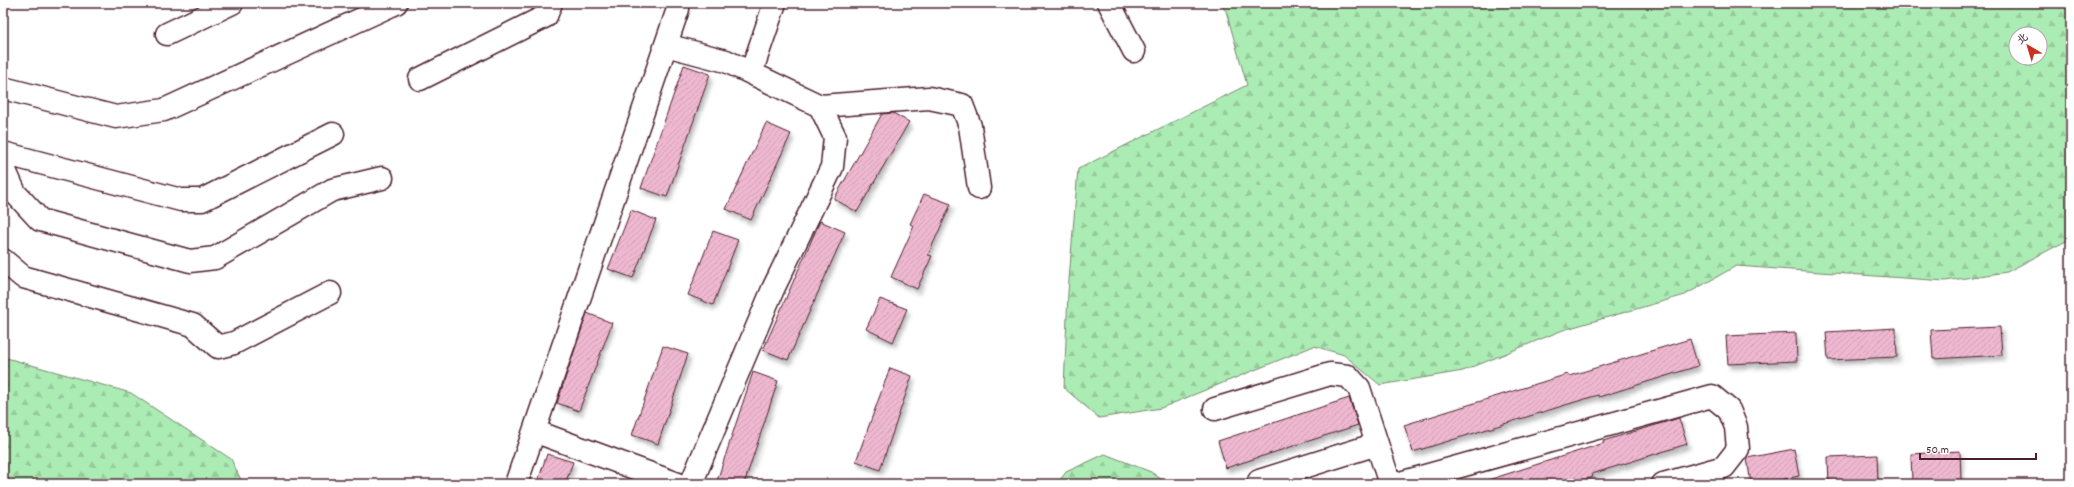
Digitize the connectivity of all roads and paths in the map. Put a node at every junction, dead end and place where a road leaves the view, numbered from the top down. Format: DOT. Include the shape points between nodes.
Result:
graph roads {
  1 [pos="232,3"];
  2 [pos="396,3"];
  3 [pos="550,3"];
  4 [pos="678,3"];
  5 [pos="775,3"];
  6 [pos="1109,3"];
  7 [pos="167,34"];
  8 [pos="666,45"];
  9 [pos="1134,51"];
  10 [pos="751,73"];
  11 [pos="420,78"];
  12 [pos="3,88"];
  13 [pos="820,106"];
  14 [pos="333,134"];
  15 [pos="3,153"];
  16 [pos="3,166"];
  17 [pos="382,178"];
  18 [pos="979,188"];
  19 [pos="3,260"];
  20 [pos="330,293"];
  21 [pos="1215,409"];
  22 [pos="534,430"];
  23 [pos="1377,444"];
  24 [pos="1729,475"];
  25 [pos="516,484"];
  26 [pos="678,484"];
  27 [pos="691,484"];
  28 [pos="1260,484"];
  29 [pos="1390,484"];
  30 [pos="1396,484"];
  31 [pos="1663,484"];
  1 -- 7 [label="street"];
  2 -- 12 [label="street" via="164,110 116,117"];
  3 -- 11 [label="street" via="546,16"];
  4 -- 8 [label="street"];
  5 -- 10 [label="street"];
  6 -- 9 [label="street"];
  8 -- 10 [label="street" via="726,61"];
  8 -- 22 [label="street"];
  10 -- 13 [label="street"];
  13 -- 18 [label="street" via="929,98 962,105 970,126"];
  13 -- 27 [label="street" via="834,137 832,167 773,289"];
  14 -- 15 [label="street" via="202,200 181,200"];
  16 -- 17 [label="street" via="15,193 40,220 190,261 215,258 332,190"];
  19 -- 20 [label="street" via="23,277 193,325 218,347 234,343"];
  21 -- 23 [label="street" via="1330,374 1348,376 1359,388"];
  22 -- 25 [label="street"];
  22 -- 26 [label="street"];
  23 -- 28 [label="street" via="1259,481"];
  23 -- 29 [label="street"];
  24 -- 30 [label="street" via="1738,449 1736,427 1729,410 1712,396"];
  24 -- 31 [label="street"];
}
